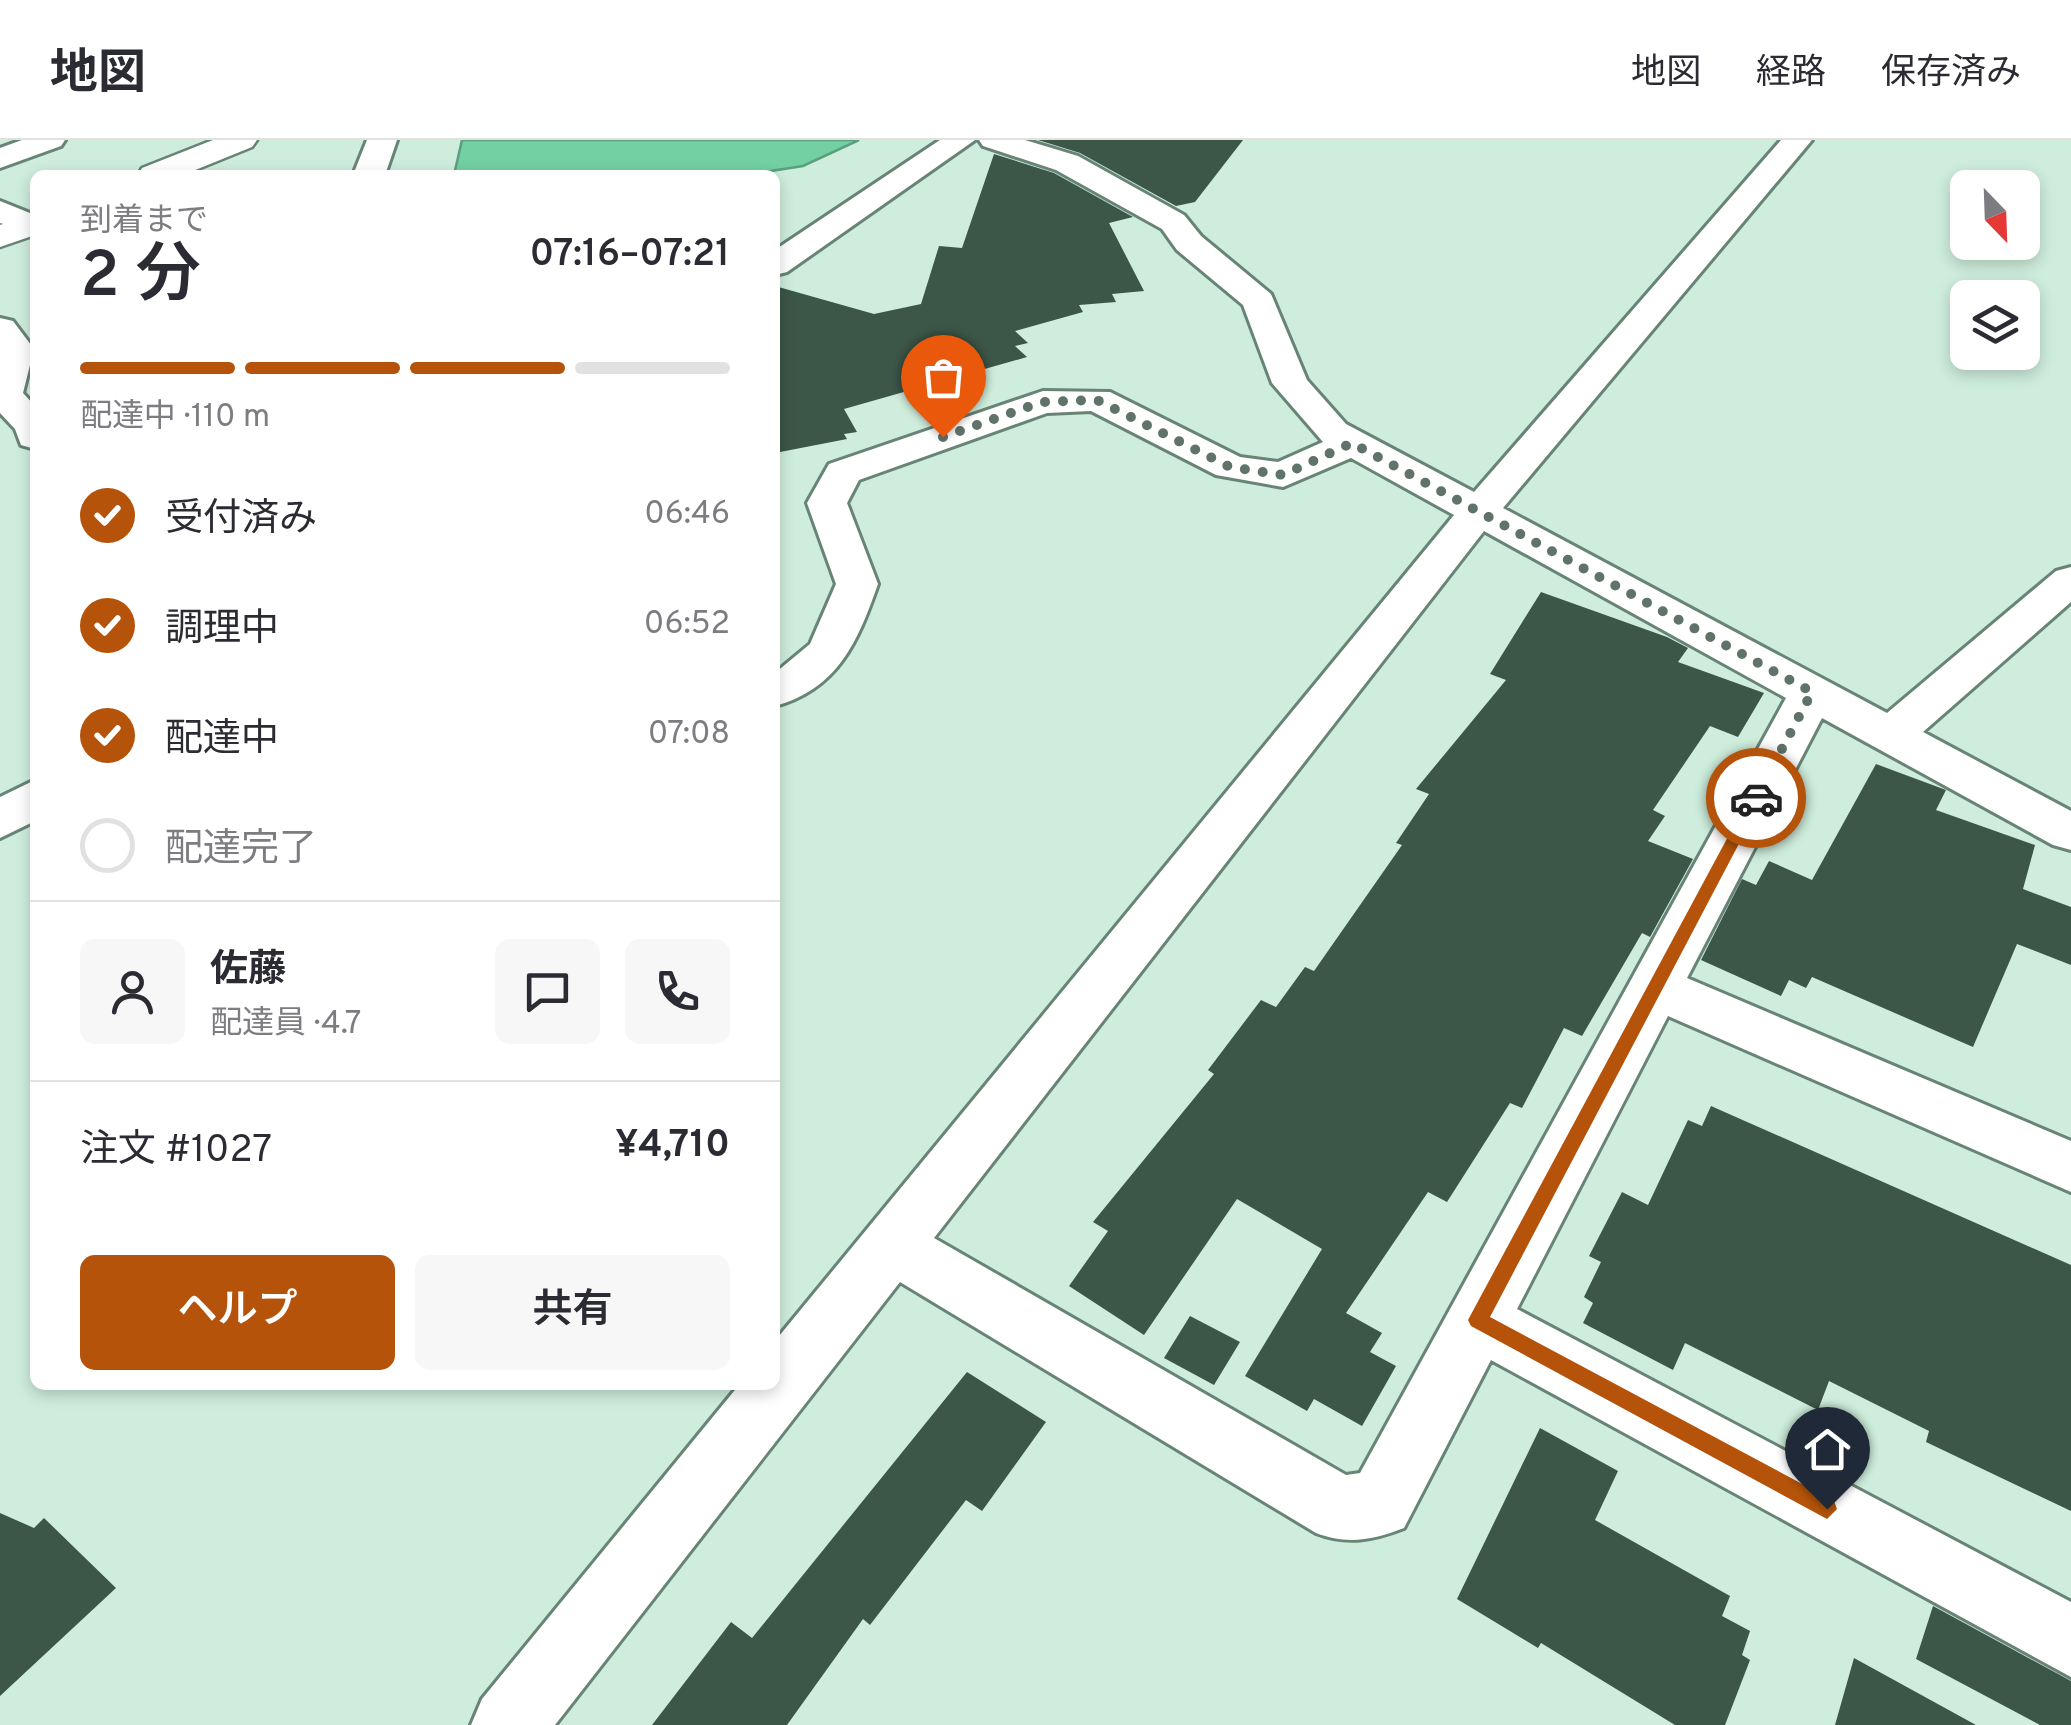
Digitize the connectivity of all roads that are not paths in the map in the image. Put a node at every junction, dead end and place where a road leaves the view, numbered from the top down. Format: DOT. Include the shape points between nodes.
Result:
graph roads {
  1 [pos="50,140"];
  2 [pos="242,140"];
  3 [pos="382,140"];
  4 [pos="960,140"];
  5 [pos="994,140"];
  6 [pos="1797,140"];
  7 [pos="0,159"];
  8 [pos="167,170"];
  9 [pos="371,170"];
  10 [pos="780,262"];
  11 [pos="0,329"];
  12 [pos="13,392"];
  13 [pos="30,420"];
  14 [pos="1352,443"];
  15 [pos="1480,510"];
  16 [pos="2071,580"];
  17 [pos="780,689"];
  18 [pos="1812,692"];
  19 [pos="1891,735"];
  20 [pos="30,800"];
  21 [pos="0,821"];
  22 [pos="2071,833"];
  23 [pos="1655,987"];
  24 [pos="2071,1167"];
  25 [pos="892,1245"];
  26 [pos="1478,1320"];
  27 [pos="780,1385"];
  28 [pos="776,1390"];
  29 [pos="2071,1641"];
  30 [pos="508,1725"];
  1 -- 7 [label="street"];
  2 -- 8 [label="main road"];
  3 -- 9 [label="street"];
  4 -- 10 [label="street"];
  5 -- 14 [label="street" via="1067,163 1173,222 1259,301 1290,382 1332,432"];
  6 -- 15 [label="street"];
  11 -- 12 [label="street" via="16,349"];
  12 -- 13 [label="street"];
  14 -- 15 [label="street"];
  14 -- 17 [label="street" via="1283,475 1230,467 1097,400 1042,402 843,472 827,503 857,584 833,648 807,679"];
  15 -- 18 [label="street"];
  15 -- 25 [label="street"];
  16 -- 19 [label="street"];
  18 -- 19 [label="street"];
  18 -- 23 [label="street"];
  19 -- 22 [label="street"];
  20 -- 21 [label="street"];
  23 -- 24 [label="street"];
  23 -- 26 [label="street"];
  25 -- 26 [label="street" via="1340,1509 1380,1504"];
  25 -- 27 [label="street"];
  26 -- 29 [label="street"];
  28 -- 30 [label="street"];
}
